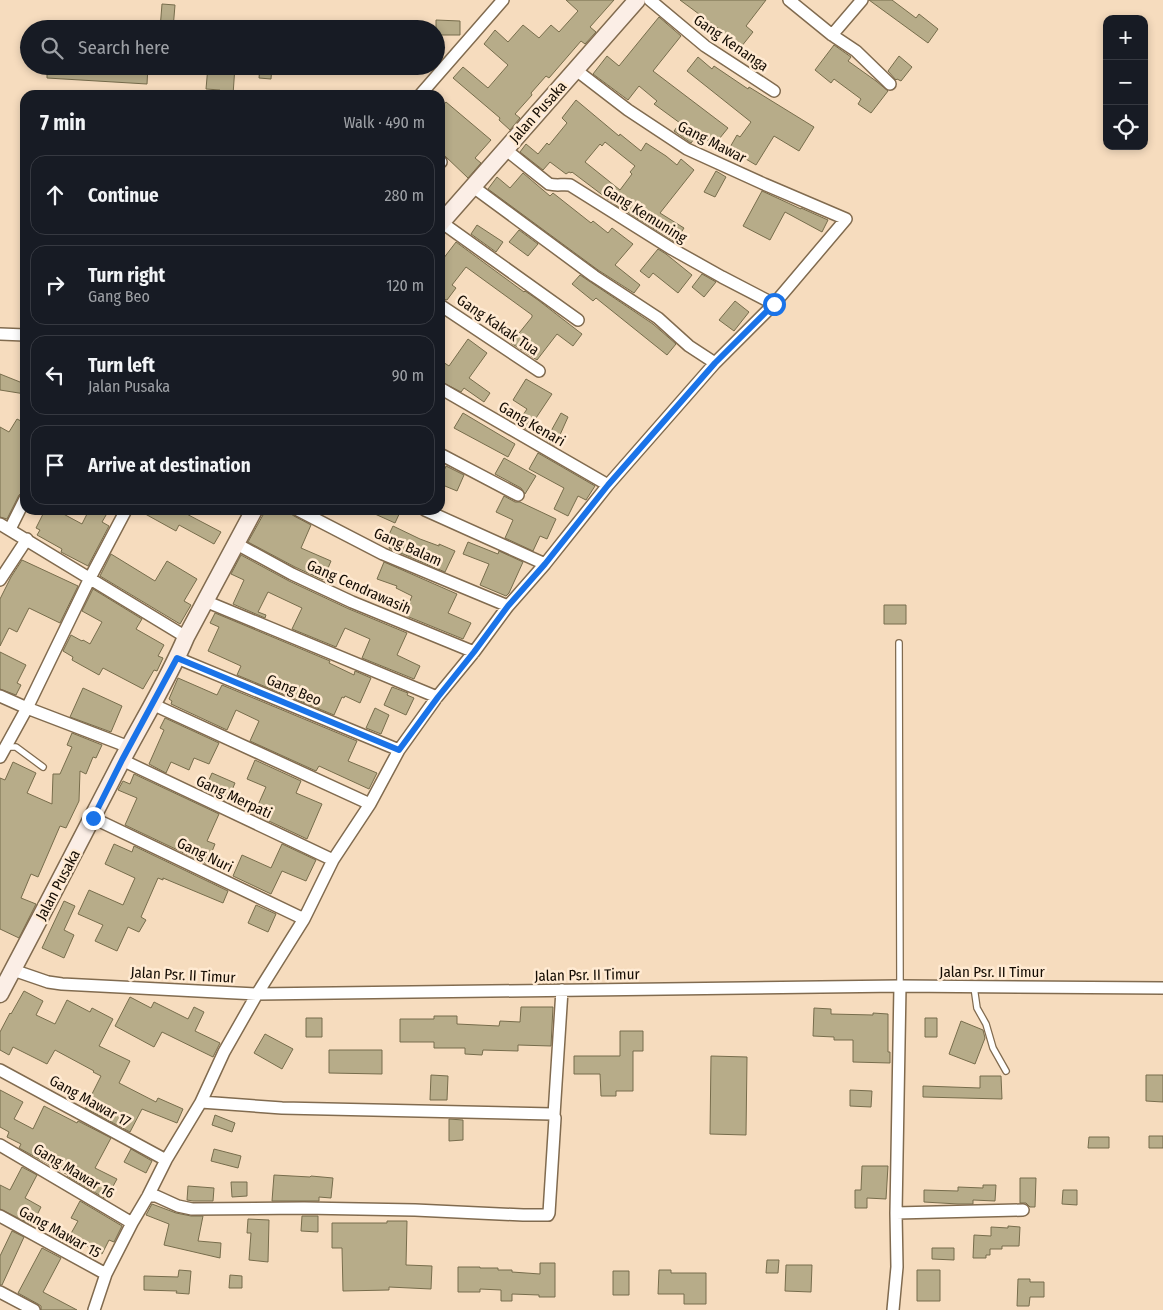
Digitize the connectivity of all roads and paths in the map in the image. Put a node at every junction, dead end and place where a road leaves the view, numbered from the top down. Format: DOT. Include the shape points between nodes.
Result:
graph roads {
  1 [pos="503,0"];
  2 [pos="637,0"];
  3 [pos="650,0"];
  4 [pos="789,0"];
  5 [pos="862,0"];
  6 [pos="832,36"];
  7 [pos="445,66"];
  8 [pos="576,70"];
  9 [pos="437,75"];
  10 [pos="890,84"];
  11 [pos="424,90"];
  12 [pos="774,91"];
  13 [pos="505,149"];
  14 [pos="472,186"];
  15 [pos="445,218"];
  16 [pos="445,226"];
  17 [pos="774,304"];
  18 [pos="445,308"];
  19 [pos="578,320"];
  20 [pos="0,334"];
  21 [pos="20,335"];
  22 [pos="715,363"];
  23 [pos="538,370"];
  24 [pos="445,391"];
  25 [pos="445,457"];
  26 [pos="608,485"];
  27 [pos="518,495"];
  28 [pos="20,506"];
  29 [pos="123,515"];
  30 [pos="251,515"];
  31 [pos="308,515"];
  32 [pos="436,515"];
  33 [pos="5,526"];
  34 [pos="27,539"];
  35 [pos="235,544"];
  36 [pos="545,564"];
  37 [pos="90,578"];
  38 [pos="0,580"];
  39 [pos="205,601"];
  40 [pos="508,606"];
  41 [pos="186,636"];
  42 [pos="899,643"];
  43 [pos="474,652"];
  44 [pos="177,658"];
  45 [pos="0,696"];
  46 [pos="438,697"];
  47 [pos="152,704"];
  48 [pos="27,708"];
  49 [pos="399,750"];
  50 [pos="2,753"];
  51 [pos="125,754"];
  52 [pos="43,767"];
  53 [pos="370,804"];
  54 [pos="93,818"];
  55 [pos="333,860"];
  56 [pos="304,920"];
  57 [pos="13,970"];
  58 [pos="900,986"];
  59 [pos="974,987"];
  60 [pos="1163,988"];
  61 [pos="562,990"];
  62 [pos="0,994"];
  63 [pos="257,994"];
  64 [pos="0,1070"];
  65 [pos="1006,1071"];
  66 [pos="201,1102"];
  67 [pos="554,1116"];
  68 [pos="0,1145"];
  69 [pos="166,1160"];
  70 [pos="148,1196"];
  71 [pos="1022,1210"];
  72 [pos="896,1213"];
  73 [pos="0,1216"];
  74 [pos="132,1223"];
  75 [pos="106,1274"];
  76 [pos="0,1292"];
  77 [pos="97,1309"];
  78 [pos="34,1310"];
  79 [pos="893,1310"];
  1 -- 7 [label="street"];
  2 -- 8 [label="main road, Jalan Pusaka"];
  3 -- 12 [label="street, Gang Kenanga" via="705,46"];
  4 -- 6 [label="street"];
  5 -- 6 [label="street"];
  6 -- 10 [label="street" via="856,51"];
  8 -- 13 [label="main road, Jalan Pusaka"];
  8 -- 17 [label="street, Gang Mawar" via="687,149 846,219"];
  9 -- 11 [label="street"];
  13 -- 14 [label="main road, Jalan Pusaka"];
  13 -- 17 [label="street, Gang Kemuning" via="549,184 570,185 672,249"];
  14 -- 15 [label="main road, Jalan Pusaka"];
  14 -- 22 [label="street" via="594,276 658,318 689,346"];
  16 -- 19 [label="street"];
  17 -- 22 [label="street"];
  18 -- 23 [label="street, Gang Kakak Tua"];
  20 -- 21 [label="street"];
  22 -- 26 [label="street"];
  24 -- 26 [label="street, Gang Kenari"];
  25 -- 27 [label="street"];
  26 -- 36 [label="street"];
  28 -- 33 [label="street"];
  29 -- 37 [label="street"];
  30 -- 35 [label="main road, Jalan Pusaka"];
  31 -- 40 [label="street, Gang Balam" via="384,554"];
  32 -- 36 [label="street"];
  33 -- 34 [label="street"];
  34 -- 37 [label="street"];
  34 -- 38 [label="street"];
  35 -- 39 [label="main road, Jalan Pusaka"];
  35 -- 43 [label="street, Gang Cendrawasih" via="352,602"];
  36 -- 40 [label="street"];
  37 -- 41 [label="street"];
  37 -- 48 [label="street"];
  39 -- 41 [label="main road, Jalan Pusaka"];
  39 -- 46 [label="street"];
  40 -- 43 [label="street"];
  41 -- 44 [label="main road, Jalan Pusaka"];
  42 -- 58 [label="lane"];
  43 -- 46 [label="street"];
  44 -- 47 [label="main road, Jalan Pusaka"];
  44 -- 49 [label="street, Gang Beo"];
  45 -- 48 [label="street, Gang Merpati"];
  46 -- 49 [label="street"];
  47 -- 51 [label="main road, Jalan Pusaka"];
  47 -- 53 [label="street"];
  48 -- 50 [label="street"];
  48 -- 51 [label="street, Gang Merpati"];
  49 -- 53 [label="street"];
  50 -- 52 [label="lane" via="9,747 16,747"];
  51 -- 54 [label="main road, Jalan Pusaka"];
  51 -- 55 [label="street, Gang Merpati"];
  53 -- 55 [label="street"];
  54 -- 56 [label="street, Gang Nuri"];
  54 -- 57 [label="main road, Jalan Pusaka"];
  55 -- 56 [label="street"];
  56 -- 63 [label="street"];
  57 -- 62 [label="main road, Jalan Pusaka"];
  57 -- 63 [label="street, Jalan Psr. II Timur" via="62,984"];
  58 -- 59 [label="street, Jalan Psr. II Timur"];
  58 -- 61 [label="street, Jalan Psr. II Timur"];
  58 -- 72 [label="street"];
  59 -- 60 [label="street, Jalan Psr. II Timur"];
  59 -- 65 [label="lane" via="977,1008"];
  61 -- 63 [label="street, Jalan Psr. II Timur"];
  61 -- 67 [label="street"];
  63 -- 66 [label="street" via="224,1052"];
  64 -- 69 [label="street, Gang Mawar 17"];
  66 -- 67 [label="street" via="291,1109"];
  66 -- 69 [label="street"];
  67 -- 70 [label="street" via="549,1213 546,1215 304,1208 192,1210"];
  68 -- 74 [label="street, Gang Mawar 16"];
  69 -- 70 [label="street"];
  70 -- 74 [label="street"];
  71 -- 72 [label="street"];
  72 -- 79 [label="street" via="897,1267"];
  73 -- 75 [label="street, Gang Mawar 15"];
  74 -- 75 [label="street"];
  75 -- 77 [label="street"];
  76 -- 78 [label="street"];
}
